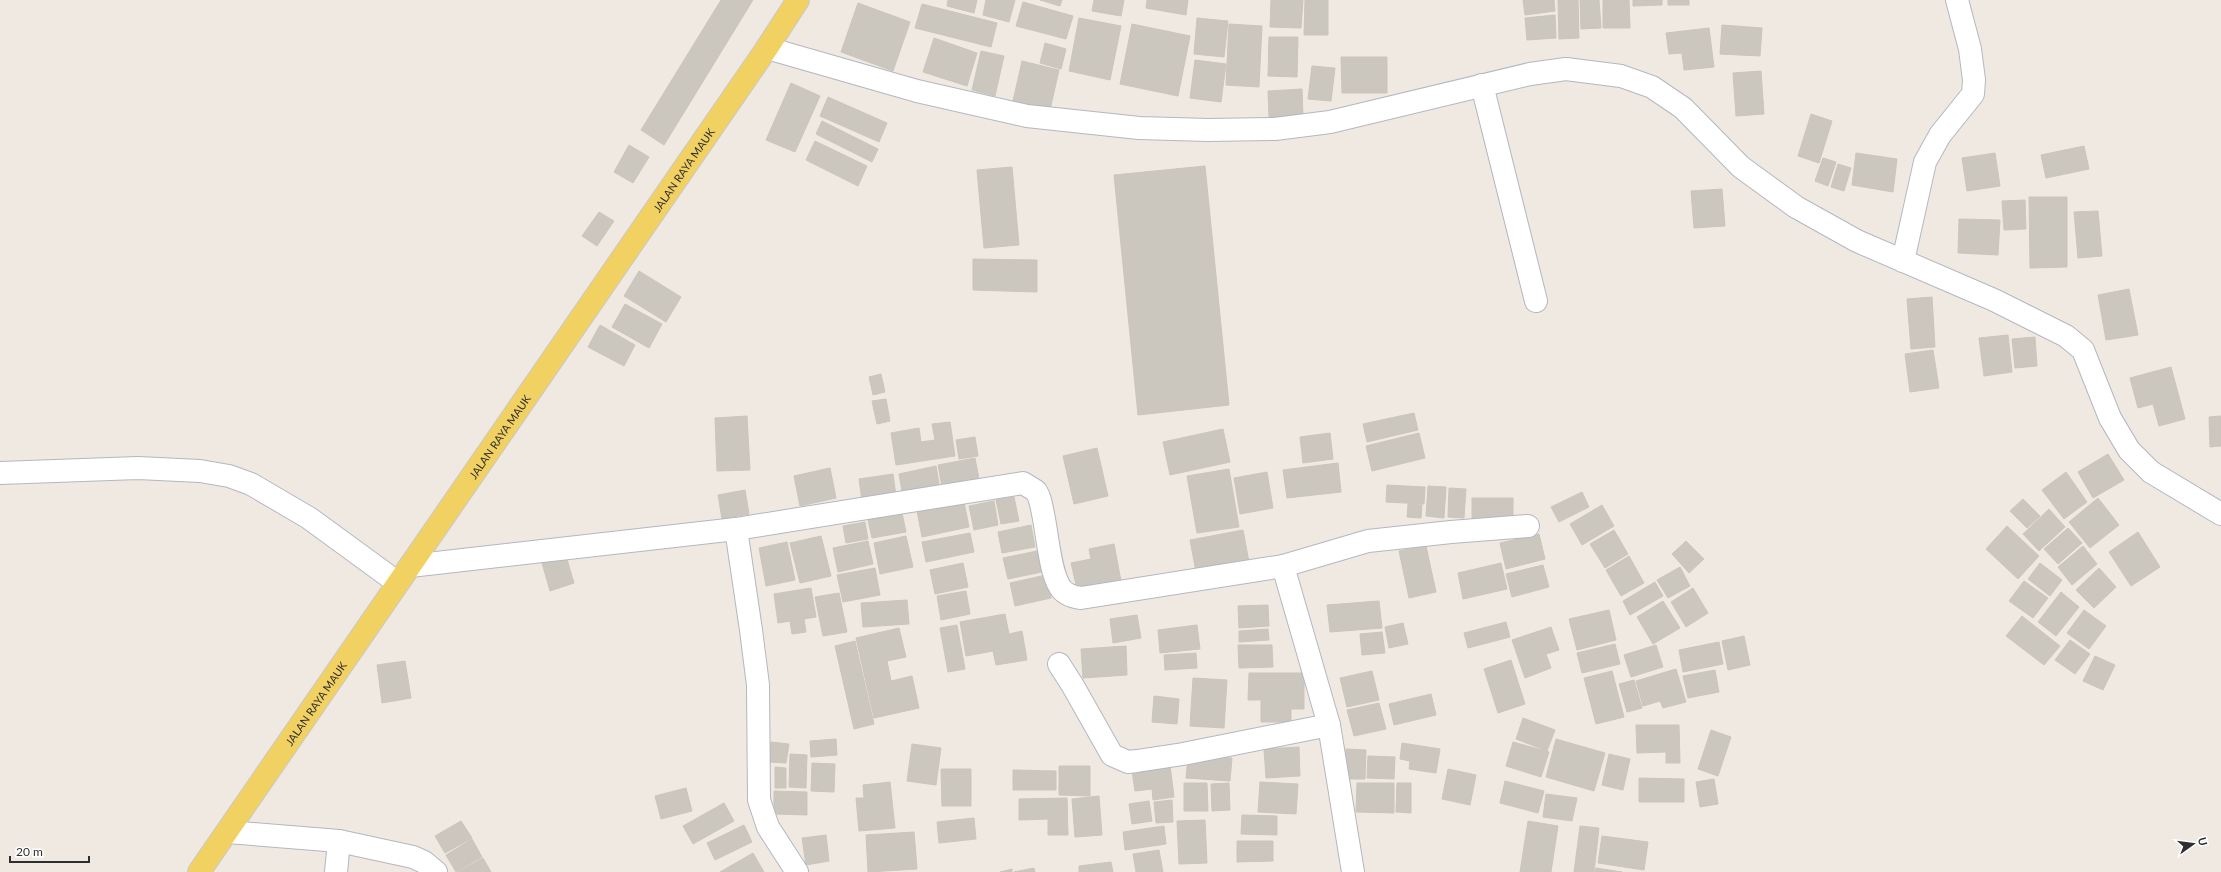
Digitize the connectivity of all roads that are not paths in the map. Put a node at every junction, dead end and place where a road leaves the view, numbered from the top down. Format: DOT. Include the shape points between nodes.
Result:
graph roads {
  1 [pos="798,0"];
  2 [pos="1957,0"];
  3 [pos="768,48"];
  4 [pos="1482,85"];
  5 [pos="1903,261"];
  6 [pos="1536,301"];
  7 [pos="0,473"];
  8 [pos="2221,514"];
  9 [pos="1528,526"];
  10 [pos="736,529"];
  11 [pos="1283,566"];
  12 [pos="404,574"];
  13 [pos="1059,664"];
  14 [pos="1328,725"];
  15 [pos="228,832"];
  16 [pos="339,841"];
  17 [pos="199,872"];
  18 [pos="336,872"];
  19 [pos="436,872"];
  20 [pos="797,872"];
  21 [pos="1353,872"];
  1 -- 3 [label="main road, JALAN RAYA MAUK"];
  2 -- 5 [label="street" via="1970,49 1973,94 1940,135 1925,162"];
  3 -- 4 [label="street" via="917,91 1020,114 1139,128 1208,130 1291,127 1330,122"];
  3 -- 12 [label="main road, JALAN RAYA MAUK"];
  4 -- 5 [label="street" via="1566,69 1621,76 1652,87 1684,108 1741,167 1796,207 1857,241"];
  4 -- 6 [label="street"];
  5 -- 8 [label="street" via="1994,300 2066,336 2083,350 2110,418 2129,450 2151,472"];
  7 -- 12 [label="street" via="138,468 200,471 229,476 251,484"];
  9 -- 11 [label="street" via="1368,541"];
  10 -- 11 [label="street" via="1023,484 1036,491 1040,497 1057,579 1063,590 1074,597 1090,597"];
  10 -- 12 [label="street"];
  10 -- 20 [label="street" via="758,685 759,800 768,827"];
  11 -- 14 [label="street"];
  12 -- 15 [label="main road, JALAN RAYA MAUK"];
  13 -- 14 [label="street" via="1112,755 1128,762 1183,754"];
  14 -- 21 [label="street"];
  15 -- 16 [label="street"];
  15 -- 17 [label="main road, JALAN RAYA MAUK"];
  16 -- 18 [label="street"];
  16 -- 19 [label="street" via="413,856"];
}
